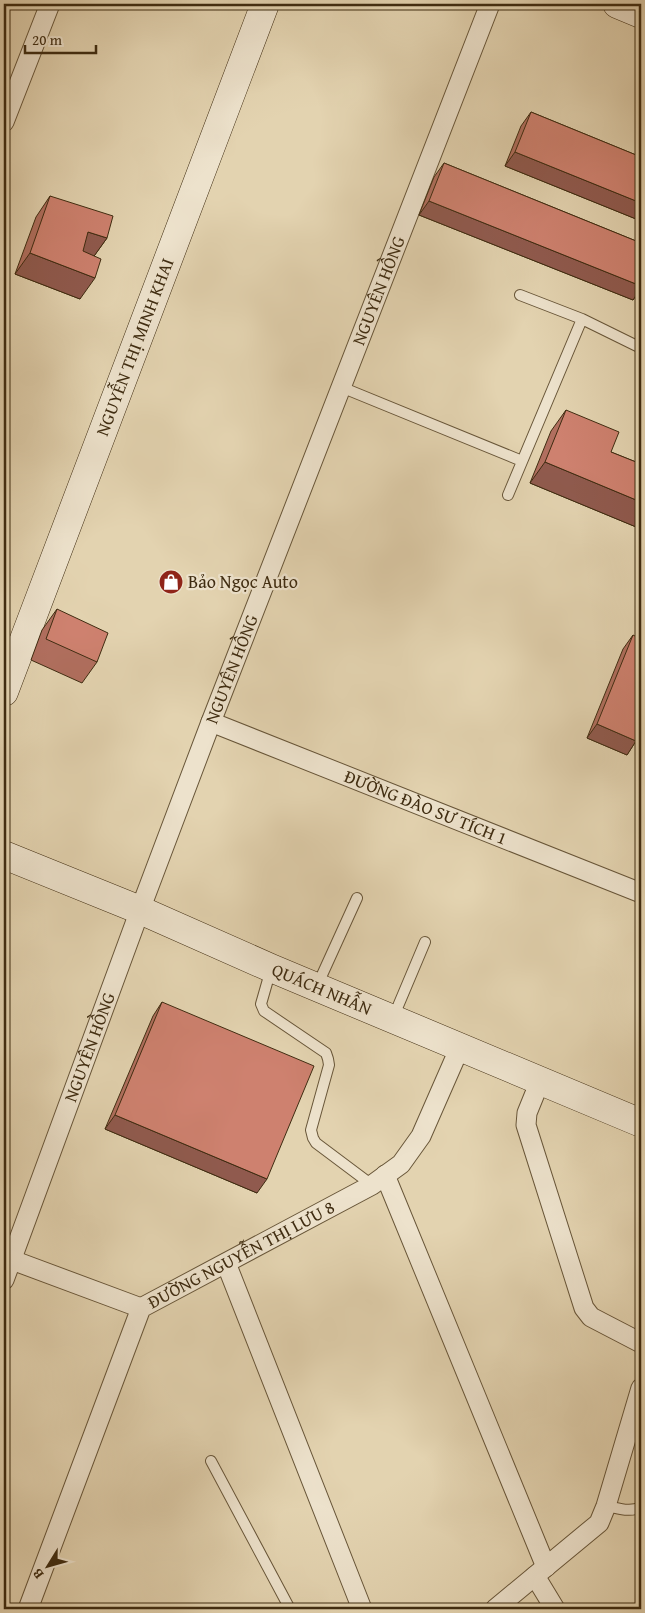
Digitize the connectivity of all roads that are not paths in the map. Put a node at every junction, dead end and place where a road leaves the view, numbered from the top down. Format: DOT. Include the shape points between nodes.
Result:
graph roads {
  1 [pos="50,4"];
  2 [pos="265,4"];
  3 [pos="490,4"];
  4 [pos="616,4"];
  5 [pos="641,14"];
  6 [pos="4,122"];
  7 [pos="520,295"];
  8 [pos="582,319"];
  9 [pos="641,348"];
  10 [pos="341,387"];
  11 [pos="522,461"];
  12 [pos="508,495"];
  13 [pos="4,692"];
  14 [pos="211,722"];
  15 [pos="4,855"];
  16 [pos="641,893"];
  17 [pos="357,898"];
  18 [pos="140,910"];
  19 [pos="425,942"];
  20 [pos="272,968"];
  21 [pos="316,987"];
  22 [pos="393,1019"];
  23 [pos="460,1048"];
  24 [pos="540,1081"];
  25 [pos="641,1123"];
  26 [pos="379,1180"];
  27 [pos="8,1259"];
  28 [pos="226,1263"];
  29 [pos="4,1280"];
  30 [pos="141,1308"];
  31 [pos="641,1342"];
  32 [pos="641,1388"];
  33 [pos="211,1461"];
  34 [pos="606,1506"];
  35 [pos="641,1507"];
  36 [pos="541,1572"];
  37 [pos="28,1609"];
  38 [pos="290,1609"];
  39 [pos="362,1609"];
  40 [pos="494,1609"];
  41 [pos="555,1609"];
  1 -- 6 [label="street"];
  2 -- 13 [label="street, NGUYỄN THỊ MINH KHAI"];
  3 -- 10 [label="street, NGUYÊN HỒNG"];
  4 -- 5 [label="street"];
  7 -- 8 [label="lane"];
  8 -- 9 [label="lane"];
  8 -- 11 [label="lane"];
  10 -- 11 [label="lane"];
  10 -- 14 [label="street, NGUYÊN HỒNG"];
  11 -- 12 [label="lane"];
  14 -- 16 [label="street, ĐƯỜNG ĐÀO SƯ TÍCH 1"];
  14 -- 18 [label="street, NGUYÊN HỒNG"];
  15 -- 18 [label="street, QUÁCH NHẪN"];
  17 -- 21 [label="lane"];
  18 -- 20 [label="street, QUÁCH NHẪN"];
  18 -- 27 [label="street, NGUYÊN HỒNG"];
  19 -- 22 [label="lane"];
  20 -- 21 [label="street, QUÁCH NHẪN"];
  20 -- 26 [label="lane" via="262,1008 326,1054 328,1059 311,1130 313,1138 316,1143"];
  21 -- 22 [label="street, QUÁCH NHẪN"];
  22 -- 23 [label="street, QUÁCH NHẪN"];
  23 -- 24 [label="street, QUÁCH NHẪN"];
  23 -- 26 [label="street, ĐƯỜNG NGUYỄN THỊ LƯU 8" via="421,1136 401,1164"];
  24 -- 25 [label="street, QUÁCH NHẪN"];
  24 -- 31 [label="street" via="526,1114 526,1125 584,1308 591,1317"];
  26 -- 28 [label="street, ĐƯỜNG NGUYỄN THỊ LƯU 8"];
  26 -- 36 [label="street"];
  27 -- 29 [label="street, NGUYÊN HỒNG"];
  27 -- 30 [label="street"];
  28 -- 30 [label="street, ĐƯỜNG NGUYỄN THỊ LƯU 8"];
  28 -- 39 [label="street"];
  30 -- 37 [label="street, ĐƯỜNG NGUYỄN THỊ LƯU 8"];
  32 -- 34 [label="street"];
  33 -- 38 [label="lane"];
  34 -- 35 [label="lane" via="628,1510"];
  34 -- 36 [label="street" via="599,1523"];
  36 -- 40 [label="street"];
  36 -- 41 [label="street"];
}
